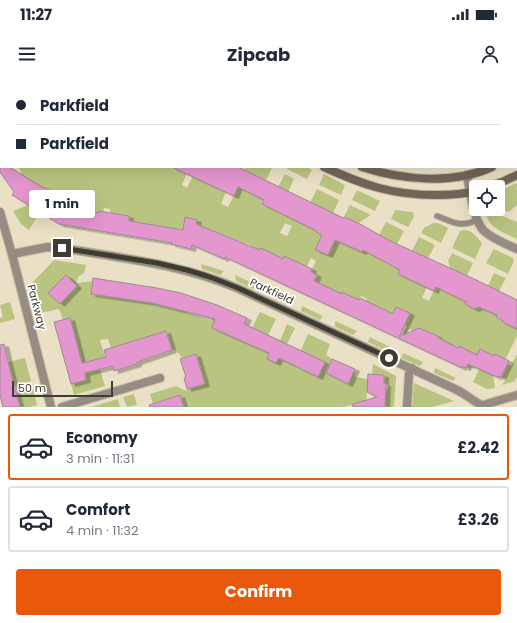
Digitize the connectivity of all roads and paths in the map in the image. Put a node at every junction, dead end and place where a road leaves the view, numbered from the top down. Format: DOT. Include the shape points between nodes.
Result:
graph roads {
  1 [pos="326,168"];
  2 [pos="366,168"];
  3 [pos="489,168"];
  4 [pos="466,175"];
  5 [pos="517,176"];
  6 [pos="505,181"];
  7 [pos="469,182"];
  8 [pos="469,192"];
  9 [pos="0,212"];
  10 [pos="437,216"];
  11 [pos="476,216"];
  12 [pos="477,220"];
  13 [pos="517,249"];
  14 [pos="12,254"];
  15 [pos="412,368"];
  16 [pos="160,378"];
  17 [pos="517,395"];
  18 [pos="52,407"];
  19 [pos="62,407"];
  20 [pos="407,407"];
  21 [pos="482,407"];
  1 -- 8 [label="street" via="351,180 401,194 446,195"];
  2 -- 4 [label="street" via="420,179"];
  3 -- 4 [label="street"];
  4 -- 7 [label="street"];
  5 -- 6 [label="street"];
  9 -- 14 [label="street, Parkway"];
  10 -- 12 [label="lane" via="456,224 467,224"];
  11 -- 12 [label="street"];
  12 -- 13 [label="street" via="483,230 495,239"];
  14 -- 15 [label="street, Parkfield" via="48,247 157,263 187,270 238,288"];
  14 -- 18 [label="street, Parkway"];
  15 -- 20 [label="street" via="409,374"];
  15 -- 21 [label="street, Parkfield" via="462,392"];
  16 -- 19 [label="street"];
  17 -- 21 [label="street"];
}
